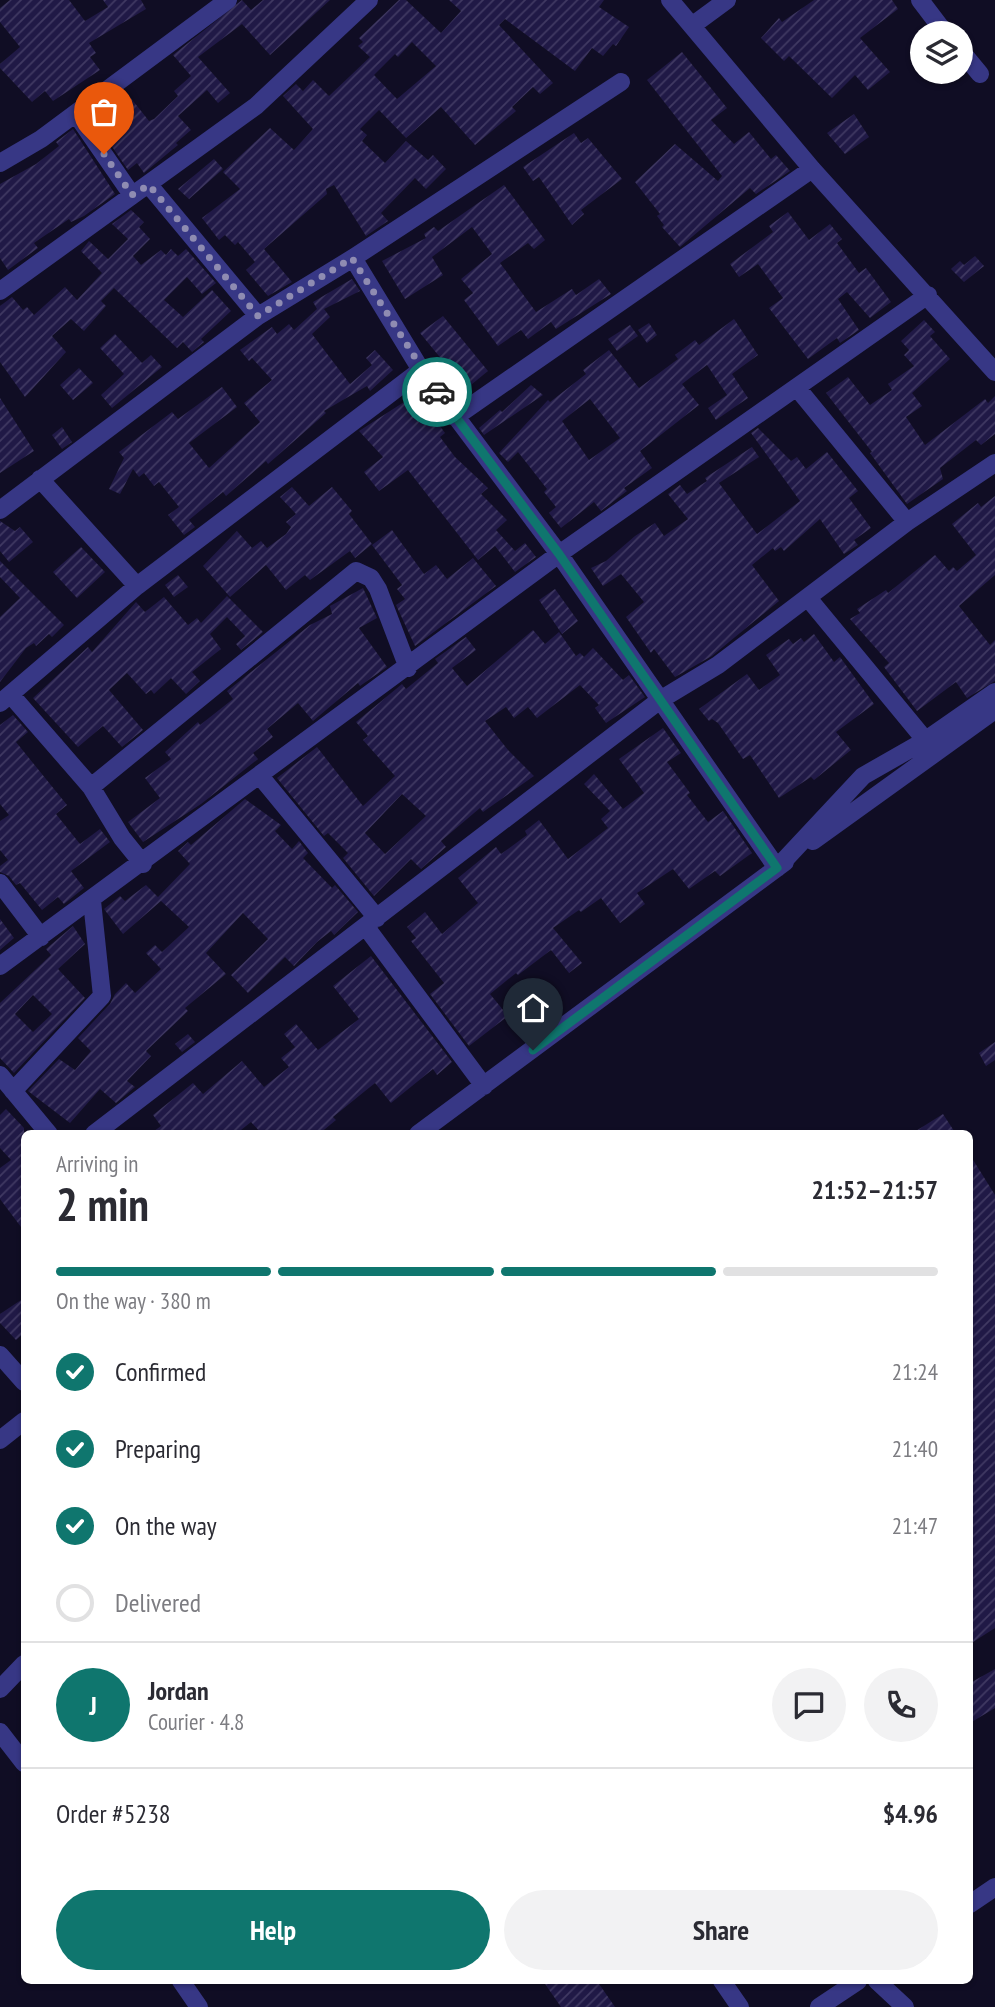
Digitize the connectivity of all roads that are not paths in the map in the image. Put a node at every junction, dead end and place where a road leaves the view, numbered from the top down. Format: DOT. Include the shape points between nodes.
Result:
graph roads {
  1 [pos="228,0"];
  2 [pos="369,0"];
  3 [pos="670,0"];
  4 [pos="727,0"];
  5 [pos="920,0"];
  6 [pos="936,21"];
  7 [pos="693,25"];
  8 [pos="973,66"];
  9 [pos="980,74"];
  10 [pos="621,82"];
  11 [pos="76,114"];
  12 [pos="0,163"];
  13 [pos="812,169"];
  14 [pos="149,185"];
  15 [pos="132,195"];
  16 [pos="352,258"];
  17 [pos="0,291"];
  18 [pos="929,295"];
  19 [pos="258,316"];
  20 [pos="421,370"];
  21 [pos="995,372"];
  22 [pos="798,389"];
  23 [pos="455,417"];
  24 [pos="995,463"];
  25 [pos="40,479"];
  26 [pos="0,510"];
  27 [pos="907,522"];
  28 [pos="559,554"];
  29 [pos="137,586"];
  30 [pos="808,598"];
  31 [pos="408,668"];
  32 [pos="995,692"];
  33 [pos="6,699"];
  34 [pos="660,700"];
  35 [pos="995,710"];
  36 [pos="930,745"];
  37 [pos="260,776"];
  38 [pos="91,787"];
  39 [pos="143,864"];
  40 [pos="777,868"];
  41 [pos="0,883"];
  42 [pos="92,901"];
  43 [pos="371,923"];
  44 [pos="41,937"];
  45 [pos="0,966"];
  46 [pos="0,1075"];
  47 [pos="484,1086"];
  48 [pos="13,1091"];
  49 [pos="46,1130"];
  50 [pos="99,1130"];
  51 [pos="424,1130"];
  52 [pos="0,1354"];
  53 [pos="21,1378"];
  54 [pos="21,1427"];
  55 [pos="0,1440"];
  56 [pos="21,1667"];
  57 [pos="0,1689"];
  58 [pos="0,1732"];
  59 [pos="21,1759"];
  60 [pos="995,1887"];
  61 [pos="973,1902"];
  62 [pos="183,1984"];
  63 [pos="724,1984"];
  64 [pos="854,1984"];
  65 [pos="880,1984"];
  66 [pos="199,2007"];
  67 [pos="740,2007"];
  68 [pos="819,2007"];
  69 [pos="905,2007"];
  1 -- 11 [label="street"];
  2 -- 14 [label="street" via="256,106"];
  3 -- 7 [label="street"];
  4 -- 7 [label="street"];
  5 -- 6 [label="street"];
  7 -- 13 [label="street"];
  8 -- 9 [label="street"];
  10 -- 16 [label="street"];
  11 -- 12 [label="street"];
  11 -- 15 [label="street"];
  13 -- 18 [label="street"];
  13 -- 23 [label="street"];
  14 -- 15 [label="street"];
  14 -- 19 [label="street"];
  15 -- 17 [label="street"];
  16 -- 19 [label="street"];
  16 -- 20 [label="street"];
  18 -- 21 [label="street"];
  18 -- 22 [label="street"];
  19 -- 25 [label="street"];
  20 -- 23 [label="street"];
  20 -- 29 [label="street"];
  22 -- 27 [label="street"];
  22 -- 28 [label="street"];
  23 -- 28 [label="street"];
  24 -- 27 [label="street"];
  25 -- 26 [label="street"];
  25 -- 29 [label="street"];
  27 -- 30 [label="street"];
  28 -- 31 [label="street"];
  28 -- 34 [label="street"];
  29 -- 33 [label="street"];
  30 -- 34 [label="street" via="718,665"];
  30 -- 36 [label="street"];
  31 -- 37 [label="street"];
  31 -- 38 [label="street" via="377,589 371,578 356,571"];
  32 -- 36 [label="street"];
  33 -- 38 [label="street"];
  34 -- 40 [label="street"];
  34 -- 43 [label="street"];
  35 -- 36 [label="street"];
  36 -- 40 [label="street"];
  37 -- 39 [label="street"];
  37 -- 43 [label="street"];
  38 -- 39 [label="street"];
  39 -- 42 [label="street"];
  40 -- 47 [label="street"];
  41 -- 44 [label="street"];
  42 -- 44 [label="street"];
  42 -- 48 [label="street" via="102,996"];
  43 -- 47 [label="street"];
  43 -- 50 [label="street"];
  44 -- 45 [label="street"];
  46 -- 48 [label="street"];
  47 -- 51 [label="street"];
  48 -- 49 [label="street"];
  52 -- 53 [label="street"];
  54 -- 55 [label="street"];
  56 -- 57 [label="street"];
  58 -- 59 [label="street"];
  60 -- 61 [label="street"];
  62 -- 66 [label="street"];
  63 -- 67 [label="street"];
  64 -- 68 [label="street"];
  65 -- 69 [label="street"];
}
